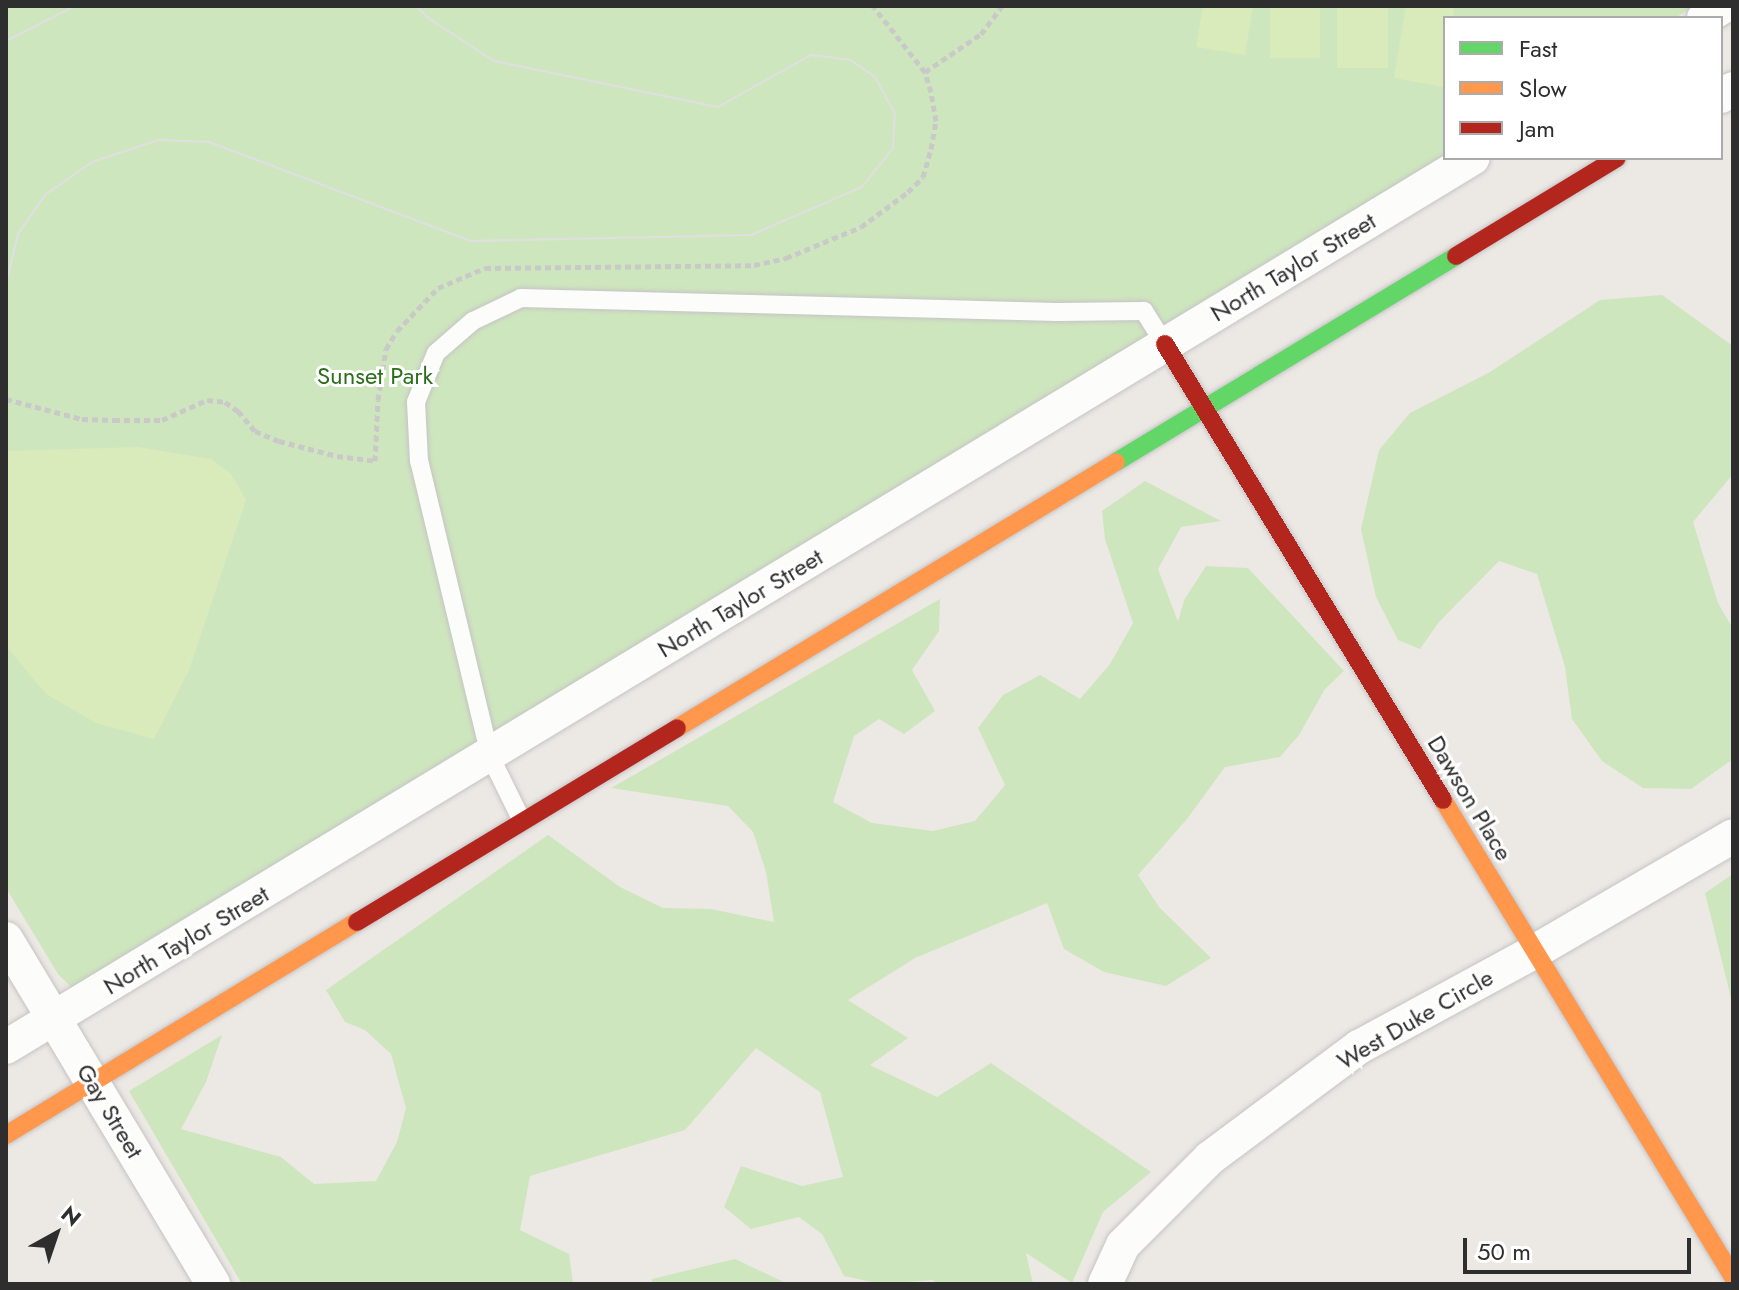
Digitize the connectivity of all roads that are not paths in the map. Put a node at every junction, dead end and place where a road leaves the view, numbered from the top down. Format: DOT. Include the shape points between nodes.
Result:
graph roads {
  1 [pos="1470,160"];
  2 [pos="1614,160"];
  3 [pos="1165,344"];
  4 [pos="1206,405"];
  5 [pos="490,756"];
  6 [pos="522,822"];
  7 [pos="1733,836"];
  8 [pos="6,939"];
  9 [pos="1534,952"];
  10 [pos="55,1019"];
  11 [pos="6,1047"];
  12 [pos="93,1083"];
  13 [pos="6,1135"];
  14 [pos="1733,1277"];
  15 [pos="213,1284"];
  16 [pos="1105,1284"];
  1 -- 3 [label="street, North Taylor Street"];
  2 -- 4 [label="street"];
  3 -- 4 [label="street, Dawson Place"];
  3 -- 5 [label="street, North Taylor Street"];
  3 -- 5 [label="lane" via="1144,311 521,298 473,321 436,353 416,402 419,461"];
  4 -- 6 [label="street"];
  4 -- 9 [label="street, Dawson Place"];
  5 -- 6 [label="lane"];
  5 -- 10 [label="street, North Taylor Street"];
  6 -- 12 [label="street"];
  7 -- 9 [label="street, West Duke Circle"];
  8 -- 10 [label="street, Gay Street"];
  9 -- 14 [label="street, Dawson Place"];
  9 -- 16 [label="street, West Duke Circle" via="1359,1047 1210,1158 1123,1245"];
  10 -- 11 [label="street, North Taylor Street"];
  10 -- 12 [label="street, Gay Street"];
  12 -- 13 [label="street"];
  12 -- 15 [label="street, Gay Street"];
}
